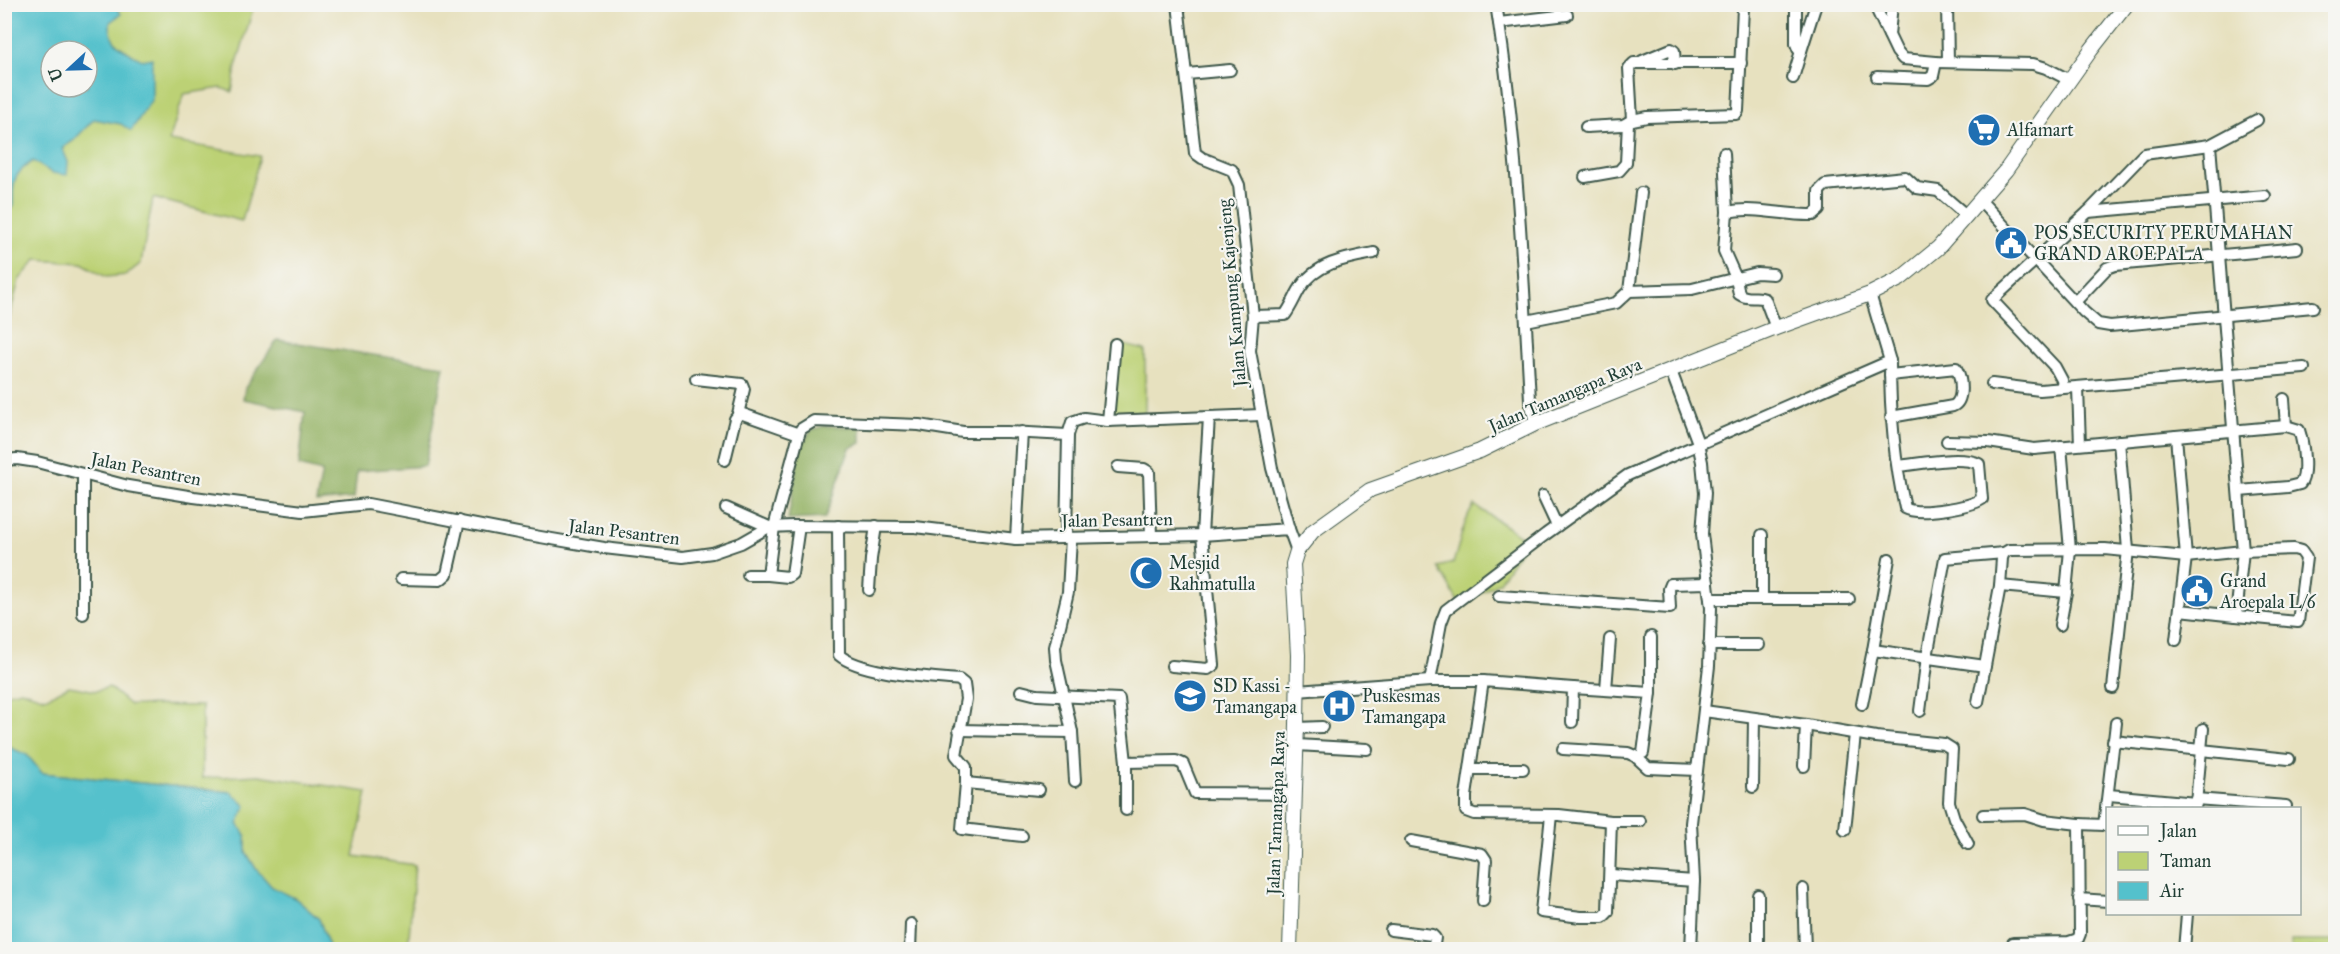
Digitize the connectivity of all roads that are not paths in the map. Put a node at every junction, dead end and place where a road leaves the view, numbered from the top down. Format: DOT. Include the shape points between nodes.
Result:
graph roads {
  1 [pos="1178,4"];
  2 [pos="1496,4"];
  3 [pos="1746,4"];
  4 [pos="1796,4"];
  5 [pos="1816,4"];
  6 [pos="1874,4"];
  7 [pos="1892,4"];
  8 [pos="1947,4"];
  9 [pos="2127,4"];
  10 [pos="1567,15"];
  11 [pos="1499,23"];
  12 [pos="1889,36"];
  13 [pos="1802,51"];
  14 [pos="1903,59"];
  15 [pos="1936,62"];
  16 [pos="1948,62"];
  17 [pos="1741,63"];
  18 [pos="1230,70"];
  19 [pos="1187,74"];
  20 [pos="1877,77"];
  21 [pos="1793,78"];
  22 [pos="1896,79"];
  23 [pos="2069,80"];
  24 [pos="2257,120"];
  25 [pos="1630,121"];
  26 [pos="1586,127"];
  27 [pos="2210,145"];
  28 [pos="1724,153"];
  29 [pos="1585,177"];
  30 [pos="1641,193"];
  31 [pos="2265,196"];
  32 [pos="1980,200"];
  33 [pos="2213,200"];
  34 [pos="1727,212"];
  35 [pos="2088,212"];
  36 [pos="1967,216"];
  37 [pos="2297,248"];
  38 [pos="1374,253"];
  39 [pos="2218,257"];
  40 [pos="2036,259"];
  41 [pos="1773,274"];
  42 [pos="1736,278"];
  43 [pos="1629,291"];
  44 [pos="1870,294"];
  45 [pos="2075,302"];
  46 [pos="2313,307"];
  47 [pos="1253,316"];
  48 [pos="2224,316"];
  49 [pos="1526,321"];
  50 [pos="1776,328"];
  51 [pos="1114,344"];
  52 [pos="1890,361"];
  53 [pos="2304,368"];
  54 [pos="1671,371"];
  55 [pos="1890,375"];
  56 [pos="2229,375"];
  57 [pos="696,379"];
  58 [pos="1992,384"];
  59 [pos="2063,388"];
  60 [pos="2078,388"];
  61 [pos="2284,399"];
  62 [pos="738,414"];
  63 [pos="1261,415"];
  64 [pos="1209,417"];
  65 [pos="1891,417"];
  66 [pos="1108,421"];
  67 [pos="1535,424"];
  68 [pos="2286,426"];
  69 [pos="2234,430"];
  70 [pos="1022,432"];
  71 [pos="799,434"];
  72 [pos="1068,435"];
  73 [pos="2176,435"];
  74 [pos="1947,441"];
  75 [pos="2119,441"];
  76 [pos="1698,443"];
  77 [pos="2080,444"];
  78 [pos="2061,446"];
  79 [pos="4,460"];
  80 [pos="726,460"];
  81 [pos="1898,466"];
  82 [pos="1118,467"];
  83 [pos="83,474"];
  84 [pos="2239,491"];
  85 [pos="1543,496"];
  86 [pos="726,508"];
  87 [pos="459,521"];
  88 [pos="799,526"];
  89 [pos="838,526"];
  90 [pos="876,526"];
  91 [pos="1557,526"];
  92 [pos="772,527"];
  93 [pos="1289,529"];
  94 [pos="1202,535"];
  95 [pos="1762,535"];
  96 [pos="1151,536"];
  97 [pos="1069,537"];
  98 [pos="1016,539"];
  99 [pos="2070,550"];
  100 [pos="2128,550"];
  101 [pos="1297,551"];
  102 [pos="2243,551"];
  103 [pos="2004,553"];
  104 [pos="2186,557"];
  105 [pos="1889,559"];
  106 [pos="748,574"];
  107 [pos="768,575"];
  108 [pos="401,579"];
  109 [pos="1708,583"];
  110 [pos="2000,586"];
  111 [pos="869,590"];
  112 [pos="2066,592"];
  113 [pos="1499,596"];
  114 [pos="1710,599"];
  115 [pos="1762,599"];
  116 [pos="1849,599"];
  117 [pos="2180,610"];
  118 [pos="83,614"];
  119 [pos="2236,616"];
  120 [pos="2060,625"];
  121 [pos="1651,637"];
  122 [pos="1610,639"];
  123 [pos="2176,640"];
  124 [pos="1709,645"];
  125 [pos="1759,645"];
  126 [pos="1873,650"];
  127 [pos="1927,657"];
  128 [pos="1172,666"];
  129 [pos="1985,666"];
  130 [pos="1430,681"];
  131 [pos="1483,681"];
  132 [pos="1573,688"];
  133 [pos="2113,688"];
  134 [pos="1606,689"];
  135 [pos="1021,691"];
  136 [pos="1297,691"];
  137 [pos="1651,693"];
  138 [pos="1065,696"];
  139 [pos="1978,702"];
  140 [pos="1862,704"];
  141 [pos="1704,711"];
  142 [pos="1920,711"];
  143 [pos="1754,718"];
  144 [pos="1572,723"];
  145 [pos="2116,723"];
  146 [pos="1806,724"];
  147 [pos="1322,727"];
  148 [pos="1297,728"];
  149 [pos="2203,729"];
  150 [pos="959,730"];
  151 [pos="1072,732"];
  152 [pos="1855,734"];
  153 [pos="2113,741"];
  154 [pos="1297,745"];
  155 [pos="1367,749"];
  156 [pos="1563,749"];
  157 [pos="2200,751"];
  158 [pos="1643,753"];
  159 [pos="2289,759"];
  160 [pos="1126,762"];
  161 [pos="1804,766"];
  162 [pos="1472,769"];
  163 [pos="1523,769"];
  164 [pos="1696,770"];
  165 [pos="1075,781"];
  166 [pos="966,783"];
  167 [pos="1753,787"];
  168 [pos="1039,790"];
  169 [pos="1295,794"];
  170 [pos="2109,795"];
  171 [pos="2196,803"];
  172 [pos="2286,806"];
  173 [pos="2107,807"];
  174 [pos="1126,810"];
  175 [pos="2106,813"];
  176 [pos="1551,815"];
  177 [pos="1983,815"];
  178 [pos="1640,820"];
  179 [pos="1611,821"];
  180 [pos="2079,824"];
  181 [pos="1845,830"];
  182 [pos="1022,836"];
  183 [pos="1411,841"];
  184 [pos="1968,844"];
  185 [pos="1611,875"];
  186 [pos="1694,881"];
  187 [pos="1803,889"];
  188 [pos="1758,895"];
  189 [pos="2079,899"];
  190 [pos="1483,901"];
  191 [pos="2106,902"];
  192 [pos="2187,915"];
  193 [pos="911,924"];
  194 [pos="1391,930"];
  195 [pos="2069,946"];
  196 [pos="910,950"];
  197 [pos="1290,950"];
  198 [pos="1433,950"];
  199 [pos="1691,950"];
  200 [pos="1758,950"];
  201 [pos="1805,950"];
  202 [pos="2008,950"];
  203 [pos="2184,950"];
  1 -- 19 [label="street, Jalan Kampung Kajenjeng"];
  2 -- 11 [label="street"];
  3 -- 17 [label="street"];
  4 -- 13 [label="street" via="1796,44"];
  5 -- 13 [label="street"];
  6 -- 12 [label="street"];
  7 -- 12 [label="street"];
  8 -- 16 [label="street"];
  9 -- 23 [label="main road, Jalan Tamangapa Raya"];
  10 -- 11 [label="street"];
  11 -- 49 [label="street" via="1520,202"];
  12 -- 14 [label="street"];
  13 -- 21 [label="street"];
  14 -- 15 [label="street"];
  14 -- 22 [label="street"];
  15 -- 16 [label="street"];
  15 -- 22 [label="street" via="1933,76"];
  16 -- 23 [label="street" via="2033,64"];
  17 -- 25 [label="street" via="1738,111 1732,116 1647,117"];
  17 -- 25 [label="street" via="1634,63 1629,68"];
  18 -- 19 [label="street"];
  19 -- 47 [label="street, Jalan Kampung Kajenjeng" via="1195,153 1232,170 1239,185"];
  20 -- 22 [label="street"];
  23 -- 32 [label="main road, Jalan Tamangapa Raya" via="2025,146"];
  24 -- 27 [label="street"];
  25 -- 26 [label="street"];
  25 -- 29 [label="street" via="1623,168"];
  27 -- 33 [label="street"];
  27 -- 35 [label="street" via="2147,153"];
  28 -- 34 [label="street"];
  30 -- 43 [label="street"];
  31 -- 33 [label="street"];
  32 -- 36 [label="main road, Jalan Tamangapa Raya"];
  32 -- 40 [label="street"];
  33 -- 35 [label="street"];
  33 -- 39 [label="street"];
  34 -- 36 [label="street" via="1751,208 1813,215 1819,210 1819,191 1825,185 1905,177 1917,188 1938,191"];
  34 -- 42 [label="street" via="1724,251"];
  35 -- 40 [label="street"];
  36 -- 44 [label="main road, Jalan Tamangapa Raya" via="1926,259 1900,279"];
  37 -- 39 [label="street"];
  38 -- 47 [label="street" via="1323,267 1300,288 1285,315"];
  39 -- 45 [label="street" via="2111,266"];
  39 -- 48 [label="street"];
  40 -- 45 [label="street"];
  40 -- 59 [label="street" via="1992,300 2060,373"];
  41 -- 42 [label="street"];
  42 -- 43 [label="street" via="1692,289"];
  42 -- 50 [label="street" via="1739,294 1745,298 1765,298"];
  43 -- 49 [label="street" via="1616,303"];
  44 -- 50 [label="main road, Jalan Tamangapa Raya"];
  44 -- 52 [label="street"];
  45 -- 48 [label="street" via="2092,320 2110,326"];
  46 -- 48 [label="street"];
  47 -- 63 [label="street, Jalan Kampung Kajenjeng" via="1250,351"];
  48 -- 56 [label="street"];
  49 -- 67 [label="street"];
  50 -- 54 [label="main road, Jalan Tamangapa Raya"];
  51 -- 66 [label="street"];
  52 -- 55 [label="street"];
  52 -- 76 [label="street"];
  53 -- 56 [label="street"];
  54 -- 67 [label="main road, Jalan Tamangapa Raya"];
  54 -- 76 [label="street"];
  55 -- 65 [label="street"];
  55 -- 65 [label="street" via="1956,368 1960,389 1956,405"];
  56 -- 60 [label="street"];
  56 -- 69 [label="street"];
  57 -- 62 [label="street" via="742,384"];
  58 -- 59 [label="street" via="2040,390"];
  59 -- 60 [label="street"];
  60 -- 77 [label="street"];
  61 -- 68 [label="street"];
  62 -- 71 [label="street"];
  62 -- 80 [label="street"];
  63 -- 64 [label="street"];
  63 -- 93 [label="street, Jalan Kampung Kajenjeng"];
  64 -- 66 [label="street"];
  64 -- 94 [label="street"];
  65 -- 81 [label="street"];
  66 -- 72 [label="street" via="1077,419 1069,426"];
  67 -- 101 [label="main road, Jalan Tamangapa Raya" via="1480,451 1370,490 1313,531"];
  68 -- 69 [label="street"];
  68 -- 84 [label="street" via="2299,430 2302,438 2303,480 2289,487"];
  69 -- 73 [label="street"];
  69 -- 84 [label="street"];
  70 -- 71 [label="street" via="963,432 919,425 814,421"];
  70 -- 72 [label="street"];
  70 -- 98 [label="street"];
  71 -- 92 [label="street"];
  72 -- 97 [label="street"];
  73 -- 75 [label="street"];
  73 -- 104 [label="street"];
  74 -- 78 [label="street" via="1980,441 2034,449"];
  75 -- 77 [label="street"];
  75 -- 100 [label="street"];
  76 -- 91 [label="street" via="1628,475"];
  76 -- 109 [label="street" via="1704,476 1702,534"];
  77 -- 78 [label="street"];
  78 -- 99 [label="street"];
  79 -- 83 [label="street, Jalan Pesantren" via="37,462"];
  81 -- 81 [label="street" via="1976,462 1981,469 1982,499 1975,504 1911,512 1905,508"];
  82 -- 96 [label="street" via="1149,472"];
  83 -- 87 [label="street, Jalan Pesantren" via="128,486 281,509 303,511 368,504"];
  83 -- 118 [label="street"];
  84 -- 102 [label="street"];
  85 -- 91 [label="street"];
  86 -- 92 [label="street"];
  87 -- 92 [label="street, Jalan Pesantren" via="604,548 683,557 712,554"];
  87 -- 108 [label="street" via="447,574 440,580"];
  88 -- 89 [label="street, Jalan Pesantren"];
  88 -- 92 [label="street, Jalan Pesantren"];
  88 -- 107 [label="street" via="792,574"];
  89 -- 90 [label="street, Jalan Pesantren"];
  89 -- 150 [label="street" via="839,655 893,673 959,680 964,684 966,699"];
  90 -- 98 [label="street, Jalan Pesantren"];
  90 -- 111 [label="street"];
  91 -- 130 [label="street" via="1446,610"];
  92 -- 107 [label="street"];
  93 -- 94 [label="street, Jalan Pesantren"];
  93 -- 101 [label="street"];
  94 -- 96 [label="street, Jalan Pesantren"];
  94 -- 128 [label="street" via="1214,664 1208,669"];
  95 -- 115 [label="street"];
  96 -- 97 [label="street, Jalan Pesantren"];
  97 -- 98 [label="street, Jalan Pesantren"];
  97 -- 138 [label="street" via="1068,592 1055,647"];
  99 -- 100 [label="street"];
  99 -- 103 [label="street" via="2009,549"];
  99 -- 112 [label="street"];
  100 -- 104 [label="street"];
  100 -- 133 [label="street"];
  101 -- 136 [label="main road, Jalan Tamangapa Raya" via="1293,564"];
  102 -- 104 [label="street"];
  102 -- 119 [label="street"];
  102 -- 119 [label="street" via="2294,549 2306,558 2298,622"];
  103 -- 110 [label="street"];
  103 -- 127 [label="street" via="1946,558 1944,605"];
  104 -- 117 [label="street"];
  105 -- 126 [label="street"];
  106 -- 107 [label="street"];
  109 -- 113 [label="street" via="1671,584 1670,608"];
  109 -- 114 [label="street"];
  110 -- 112 [label="street"];
  110 -- 129 [label="street"];
  112 -- 120 [label="street"];
  114 -- 115 [label="street"];
  114 -- 124 [label="street"];
  115 -- 116 [label="street"];
  117 -- 119 [label="street"];
  117 -- 123 [label="street"];
  121 -- 137 [label="street"];
  122 -- 134 [label="street"];
  124 -- 125 [label="street"];
  124 -- 141 [label="street"];
  126 -- 127 [label="street"];
  126 -- 140 [label="street"];
  127 -- 129 [label="street"];
  127 -- 142 [label="street"];
  129 -- 139 [label="street"];
  130 -- 131 [label="street"];
  130 -- 136 [label="street"];
  131 -- 132 [label="street"];
  131 -- 162 [label="street"];
  132 -- 134 [label="street"];
  132 -- 144 [label="street"];
  134 -- 137 [label="street"];
  135 -- 138 [label="street"];
  136 -- 148 [label="main road, Jalan Tamangapa Raya"];
  137 -- 158 [label="street"];
  138 -- 151 [label="street"];
  138 -- 160 [label="street" via="1119,699"];
  141 -- 143 [label="street"];
  141 -- 164 [label="street"];
  143 -- 146 [label="street"];
  143 -- 167 [label="street"];
  145 -- 153 [label="street"];
  146 -- 152 [label="street"];
  146 -- 161 [label="street"];
  147 -- 148 [label="street"];
  148 -- 154 [label="main road, Jalan Tamangapa Raya"];
  149 -- 157 [label="street"];
  150 -- 151 [label="street"];
  150 -- 166 [label="street" via="956,755 966,767"];
  151 -- 165 [label="street"];
  152 -- 181 [label="street"];
  152 -- 184 [label="street" via="1944,744 1952,749 1949,802"];
  153 -- 157 [label="street"];
  153 -- 170 [label="street"];
  154 -- 155 [label="street"];
  154 -- 169 [label="main road, Jalan Tamangapa Raya"];
  156 -- 164 [label="street" via="1628,753 1648,768"];
  157 -- 159 [label="street"];
  157 -- 171 [label="street"];
  160 -- 169 [label="street" via="1183,764 1195,793"];
  160 -- 174 [label="street"];
  162 -- 163 [label="street"];
  162 -- 176 [label="street" via="1466,796 1469,813"];
  164 -- 186 [label="street" via="1691,823"];
  166 -- 168 [label="street"];
  166 -- 182 [label="street" via="962,829"];
  169 -- 197 [label="main road, Jalan Tamangapa Raya"];
  170 -- 171 [label="street"];
  170 -- 173 [label="street"];
  171 -- 172 [label="street"];
  175 -- 180 [label="street" via="2104,825"];
  176 -- 179 [label="street"];
  176 -- 185 [label="street" via="1541,912 1581,918 1606,916"];
  177 -- 180 [label="street" via="2025,814"];
  178 -- 179 [label="street"];
  179 -- 185 [label="street"];
  180 -- 189 [label="street"];
  183 -- 190 [label="street" via="1482,854 1486,860"];
  185 -- 186 [label="street"];
  186 -- 199 [label="street"];
  187 -- 201 [label="street"];
  188 -- 200 [label="street"];
  189 -- 191 [label="street"];
  189 -- 195 [label="street" via="2080,934"];
  192 -- 203 [label="street"];
  193 -- 196 [label="street"];
  194 -- 198 [label="street" via="1432,935"];
  195 -- 202 [label="street" via="2013,943"];
}
